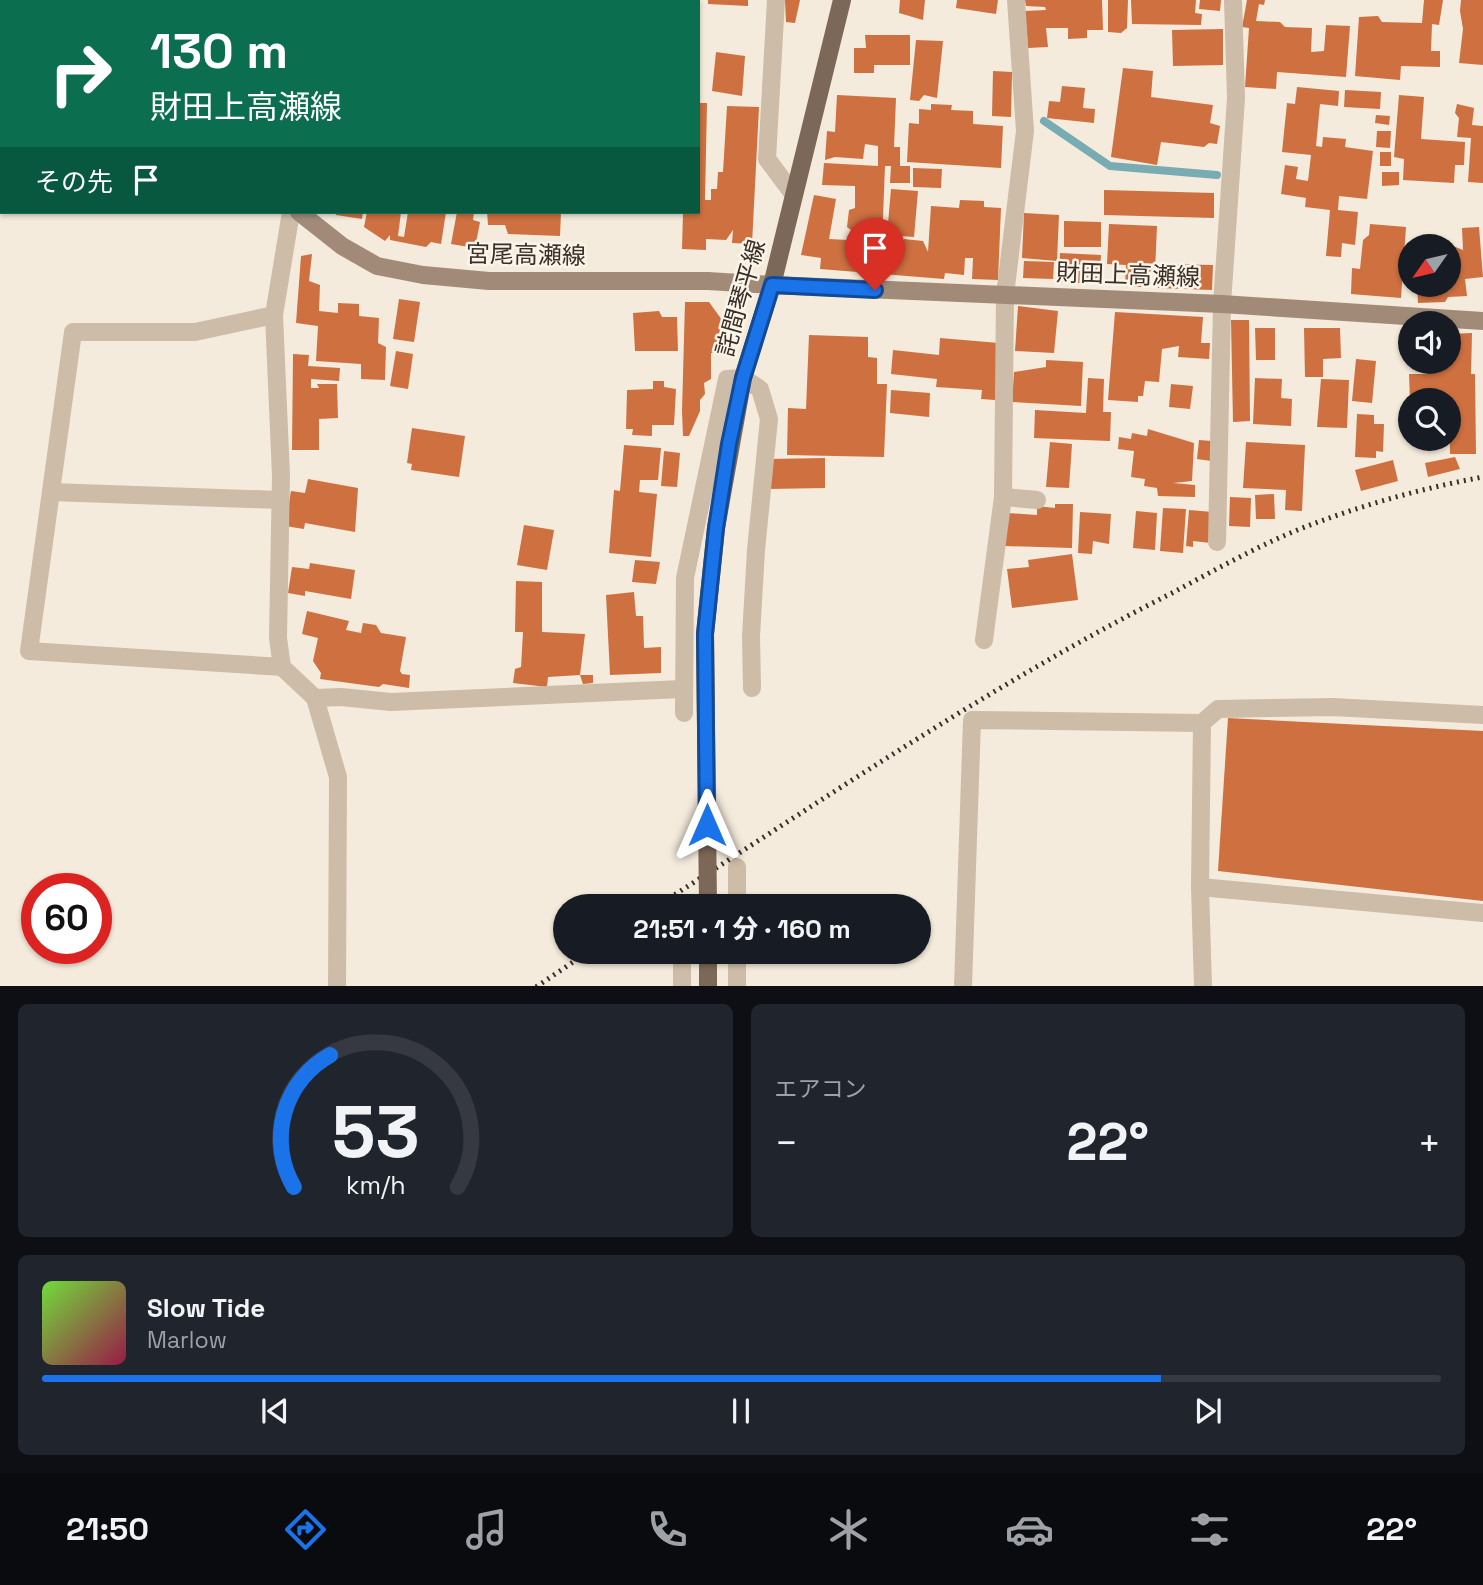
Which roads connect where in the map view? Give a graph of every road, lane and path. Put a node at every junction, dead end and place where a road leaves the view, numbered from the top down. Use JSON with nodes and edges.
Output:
{"nodes":[{"id":1,"x":776,"y":0,"type":"edge"},
{"id":2,"x":842,"y":0,"type":"edge"},
{"id":3,"x":1016,"y":0,"type":"edge"},
{"id":4,"x":1233,"y":0,"type":"edge"},
{"id":5,"x":794,"y":195,"type":"junction"},
{"id":6,"x":298,"y":214,"type":"edge"},
{"id":7,"x":299,"y":214,"type":"edge"},
{"id":8,"x":772,"y":285,"type":"junction"},
{"id":9,"x":1005,"y":295,"type":"junction"},
{"id":10,"x":1222,"y":304,"type":"junction"},
{"id":11,"x":274,"y":315,"type":"junction"},
{"id":12,"x":1483,"y":321,"type":"edge"},
{"id":13,"x":743,"y":378,"type":"junction"},
{"id":14,"x":51,"y":492,"type":"junction"},
{"id":15,"x":1003,"y":497,"type":"junction"},
{"id":16,"x":280,"y":500,"type":"junction"},
{"id":17,"x":1037,"y":500,"type":"dead end"},
{"id":18,"x":1217,"y":542,"type":"dead end"},
{"id":19,"x":984,"y":640,"type":"dead end"},
{"id":20,"x":282,"y":667,"type":"junction"},
{"id":21,"x":752,"y":688,"type":"dead end"},
{"id":22,"x":682,"y":689,"type":"junction"},
{"id":23,"x":315,"y":698,"type":"junction"},
{"id":24,"x":684,"y":713,"type":"dead end"},
{"id":25,"x":1483,"y":715,"type":"edge"},
{"id":26,"x":1202,"y":723,"type":"junction"},
{"id":27,"x":737,"y":867,"type":"dead end"},
{"id":28,"x":1200,"y":887,"type":"junction"},
{"id":29,"x":708,"y":894,"type":"edge"},
{"id":30,"x":737,"y":894,"type":"edge"},
{"id":31,"x":1483,"y":913,"type":"edge"},
{"id":32,"x":682,"y":964,"type":"edge"},
{"id":33,"x":708,"y":964,"type":"edge"},
{"id":34,"x":737,"y":964,"type":"edge"},
{"id":35,"x":337,"y":986,"type":"edge"},
{"id":36,"x":682,"y":986,"type":"edge"},
{"id":37,"x":708,"y":986,"type":"edge"},
{"id":38,"x":737,"y":986,"type":"edge"},
{"id":39,"x":963,"y":986,"type":"edge"},
{"id":40,"x":1203,"y":986,"type":"edge"}],
"edges":[{"from":1,"to":5,"type":"street"},
{"from":2,"to":5,"type":"main road","name":"詫間琴平線"},
{"from":3,"to":9,"type":"street"},
{"from":4,"to":10,"type":"street"},
{"from":5,"to":8,"type":"main road","name":"詫間琴平線"},
{"from":6,"to":11,"type":"street"},
{"from":7,"to":8,"type":"main road","name":"宮尾高瀬線"},
{"from":8,"to":9,"type":"main road","name":"財田上高瀬線"},
{"from":8,"to":13,"type":"main road","name":"詫間琴平線"},
{"from":9,"to":10,"type":"main road","name":"財田上高瀬線"},
{"from":9,"to":15,"type":"street"},
{"from":10,"to":12,"type":"main road","name":"財田上高瀬線"},
{"from":10,"to":18,"type":"street"},
{"from":11,"to":14,"type":"street"},
{"from":11,"to":16,"type":"street"},
{"from":13,"to":21,"type":"street"},
{"from":13,"to":22,"type":"street"},
{"from":13,"to":29,"type":"main road","name":"詫間琴平線","bridge":true},
{"from":14,"to":16,"type":"street"},
{"from":14,"to":20,"type":"street"},
{"from":15,"to":17,"type":"street"},
{"from":15,"to":19,"type":"street"},
{"from":16,"to":20,"type":"street"},
{"from":20,"to":23,"type":"street"},
{"from":22,"to":23,"type":"street"},
{"from":22,"to":24,"type":"street"},
{"from":23,"to":35,"type":"street"},
{"from":25,"to":26,"type":"street"},
{"from":26,"to":28,"type":"street"},
{"from":26,"to":39,"type":"street"},
{"from":27,"to":30,"type":"street"},
{"from":28,"to":31,"type":"street"},
{"from":28,"to":40,"type":"street"},
{"from":32,"to":36,"type":"street"},
{"from":33,"to":37,"type":"main road"},
{"from":34,"to":38,"type":"street"}]}
